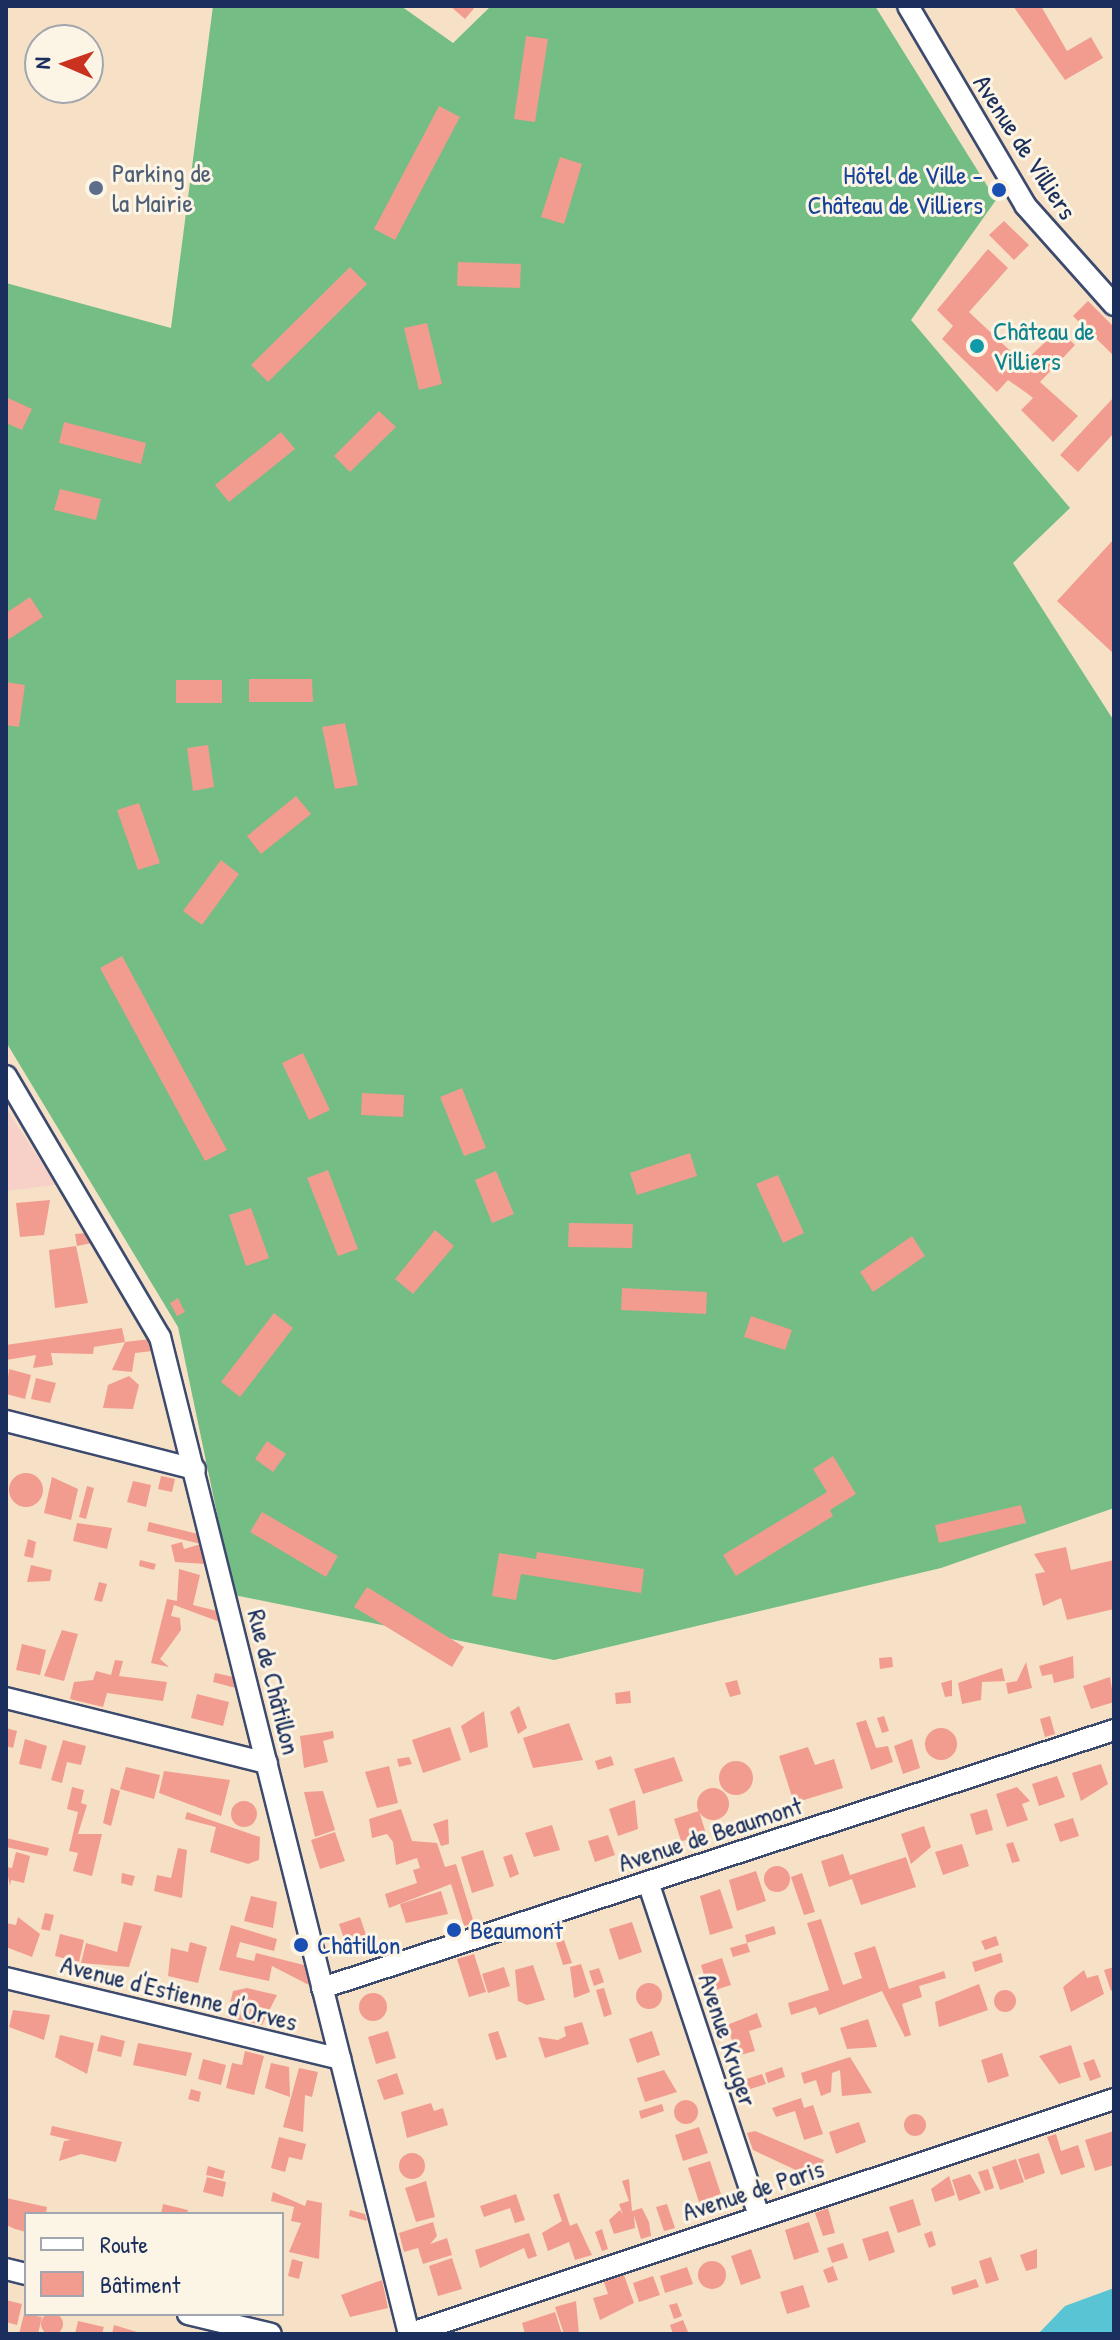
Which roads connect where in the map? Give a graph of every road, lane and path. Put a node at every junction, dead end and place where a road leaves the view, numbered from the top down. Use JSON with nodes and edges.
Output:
{"nodes":[{"id":1,"x":908,"y":6,"type":"edge"},
{"id":2,"x":1114,"y":305,"type":"edge"},
{"id":3,"x":6,"y":1076,"type":"edge"},
{"id":4,"x":6,"y":1421,"type":"edge"},
{"id":5,"x":195,"y":1469,"type":"junction"},
{"id":6,"x":6,"y":1698,"type":"edge"},
{"id":7,"x":1114,"y":1730,"type":"edge"},
{"id":8,"x":267,"y":1763,"type":"junction"},
{"id":9,"x":648,"y":1882,"type":"junction"},
{"id":10,"x":6,"y":1978,"type":"edge"},
{"id":11,"x":322,"y":1988,"type":"junction"},
{"id":12,"x":340,"y":2059,"type":"junction"},
{"id":13,"x":1114,"y":2099,"type":"edge"},
{"id":14,"x":759,"y":2215,"type":"junction"},
{"id":15,"x":192,"y":2316,"type":"edge"},
{"id":16,"x":211,"y":2327,"type":"edge"},
{"id":17,"x":271,"y":2334,"type":"edge"},
{"id":18,"x":409,"y":2334,"type":"edge"}],
"edges":[{"from":1,"to":2,"type":"street","name":"Avenue de Villiers"},
{"from":3,"to":5,"type":"street","name":"Rue de Châtillon"},
{"from":4,"to":5,"type":"street"},
{"from":5,"to":8,"type":"street","name":"Rue de Châtillon"},
{"from":6,"to":8,"type":"street"},
{"from":7,"to":9,"type":"street","name":"Avenue de Beaumont"},
{"from":8,"to":11,"type":"street","name":"Rue de Châtillon"},
{"from":9,"to":11,"type":"street","name":"Avenue de Beaumont"},
{"from":9,"to":14,"type":"street","name":"Avenue Kruger"},
{"from":10,"to":12,"type":"street","name":"Avenue d'Estienne d'Orves"},
{"from":11,"to":12,"type":"street","name":"Rue de Châtillon"},
{"from":12,"to":18,"type":"street","name":"Rue de Châtillon"},
{"from":13,"to":14,"type":"street","name":"Avenue de Paris"},
{"from":14,"to":18,"type":"street","name":"Avenue de Paris"},
{"from":15,"to":16,"type":"street"},
{"from":16,"to":17,"type":"street"}]}
